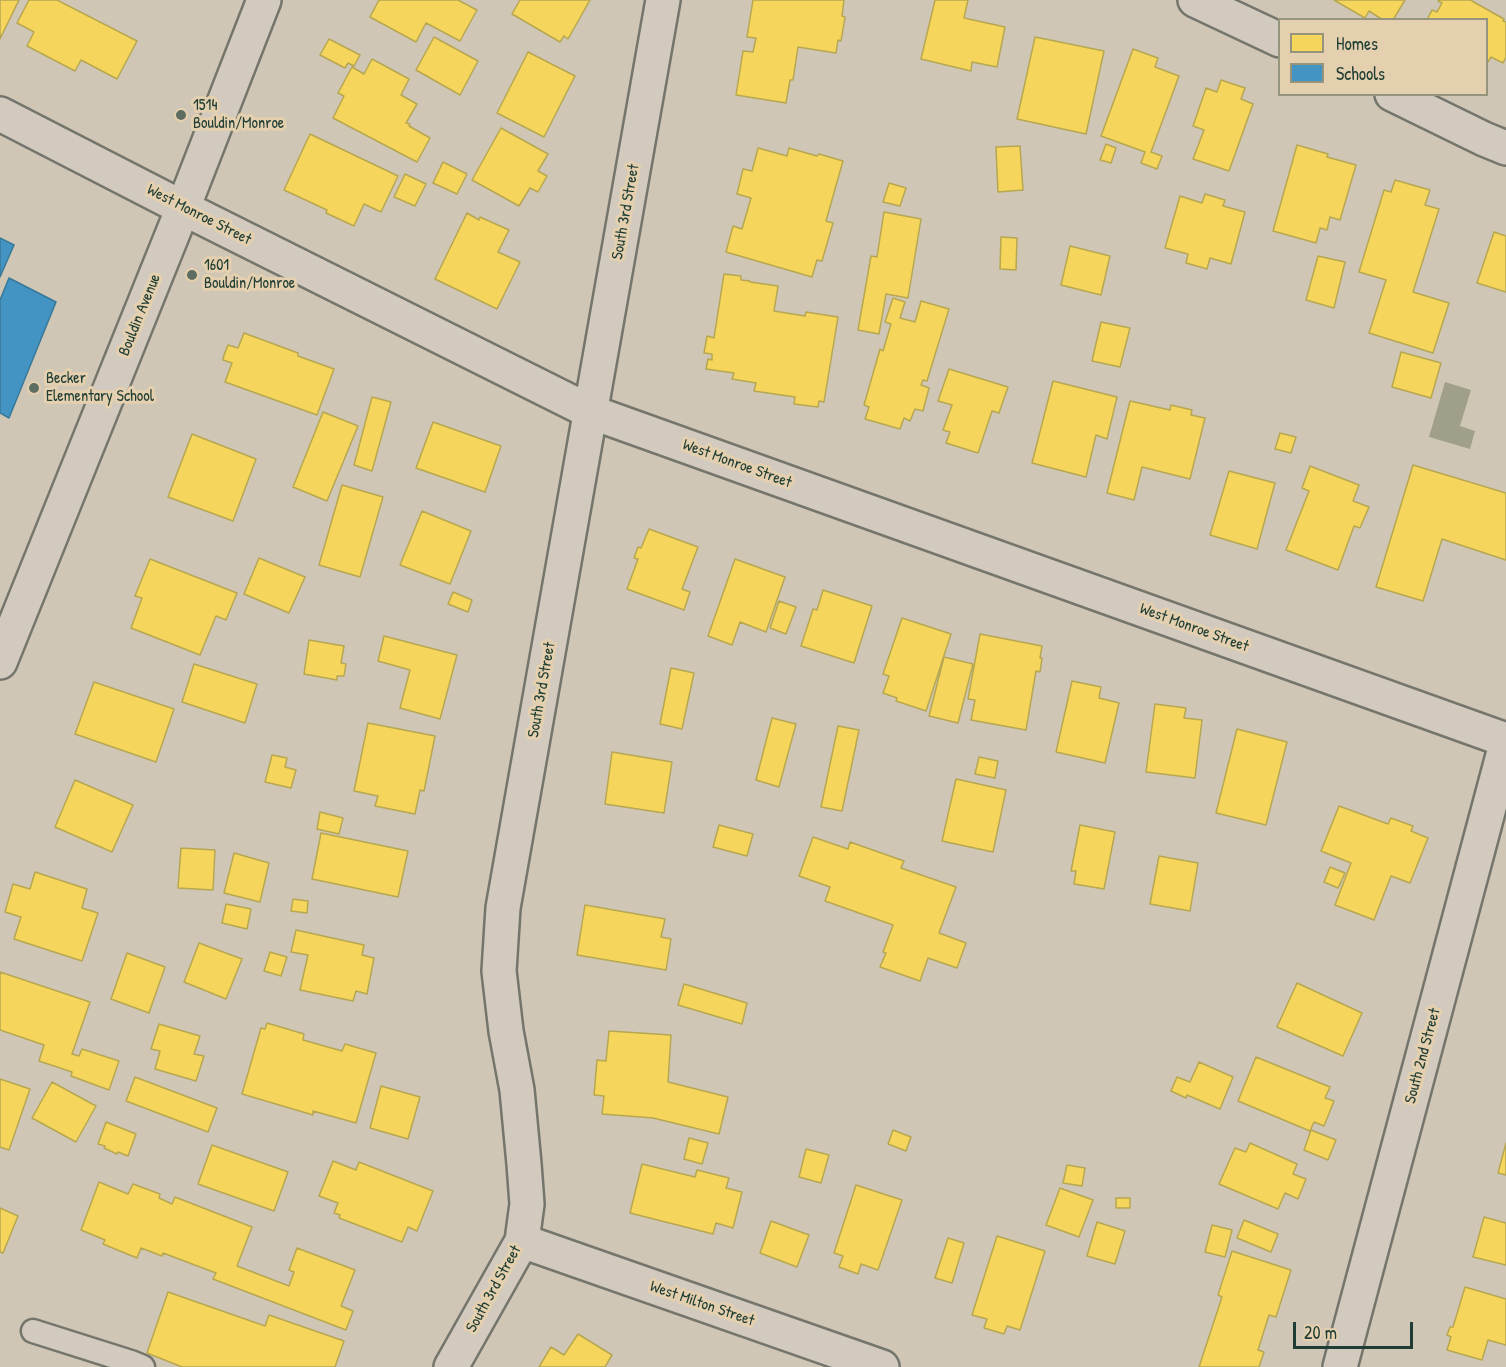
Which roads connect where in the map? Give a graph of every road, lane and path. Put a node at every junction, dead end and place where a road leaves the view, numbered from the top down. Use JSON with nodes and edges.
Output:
{"nodes":[{"id":1,"x":264,"y":0,"type":"edge"},
{"id":2,"x":663,"y":0,"type":"edge"},
{"id":3,"x":1206,"y":2,"type":"edge"},
{"id":4,"x":1278,"y":39,"type":"edge"},
{"id":5,"x":1396,"y":96,"type":"edge"},
{"id":6,"x":0,"y":114,"type":"edge"},
{"id":7,"x":1506,"y":148,"type":"edge"},
{"id":8,"x":183,"y":208,"type":"junction"},
{"id":9,"x":591,"y":412,"type":"junction"},
{"id":10,"x":0,"y":662,"type":"edge"},
{"id":11,"x":1506,"y":742,"type":"edge"},
{"id":12,"x":522,"y":1241,"type":"junction"},
{"id":13,"x":33,"y":1331,"type":"dead end"},
{"id":14,"x":143,"y":1367,"type":"edge"},
{"id":15,"x":451,"y":1367,"type":"edge"},
{"id":16,"x":882,"y":1367,"type":"edge"},
{"id":17,"x":1340,"y":1367,"type":"edge"}],
"edges":[{"from":1,"to":8,"type":"street","name":"Bouldin Avenue"},
{"from":2,"to":9,"type":"street","name":"South 3rd Street"},
{"from":3,"to":4,"type":"street"},
{"from":5,"to":7,"type":"street"},
{"from":6,"to":8,"type":"street","name":"West Monroe Street"},
{"from":8,"to":9,"type":"street","name":"West Monroe Street"},
{"from":8,"to":10,"type":"street","name":"Bouldin Avenue"},
{"from":9,"to":11,"type":"street","name":"West Monroe Street"},
{"from":9,"to":12,"type":"street","name":"South 3rd Street"},
{"from":11,"to":17,"type":"street","name":"South 2nd Street"},
{"from":12,"to":15,"type":"street","name":"South 3rd Street"},
{"from":12,"to":16,"type":"street","name":"West Milton Street"},
{"from":13,"to":14,"type":"lane"}]}
